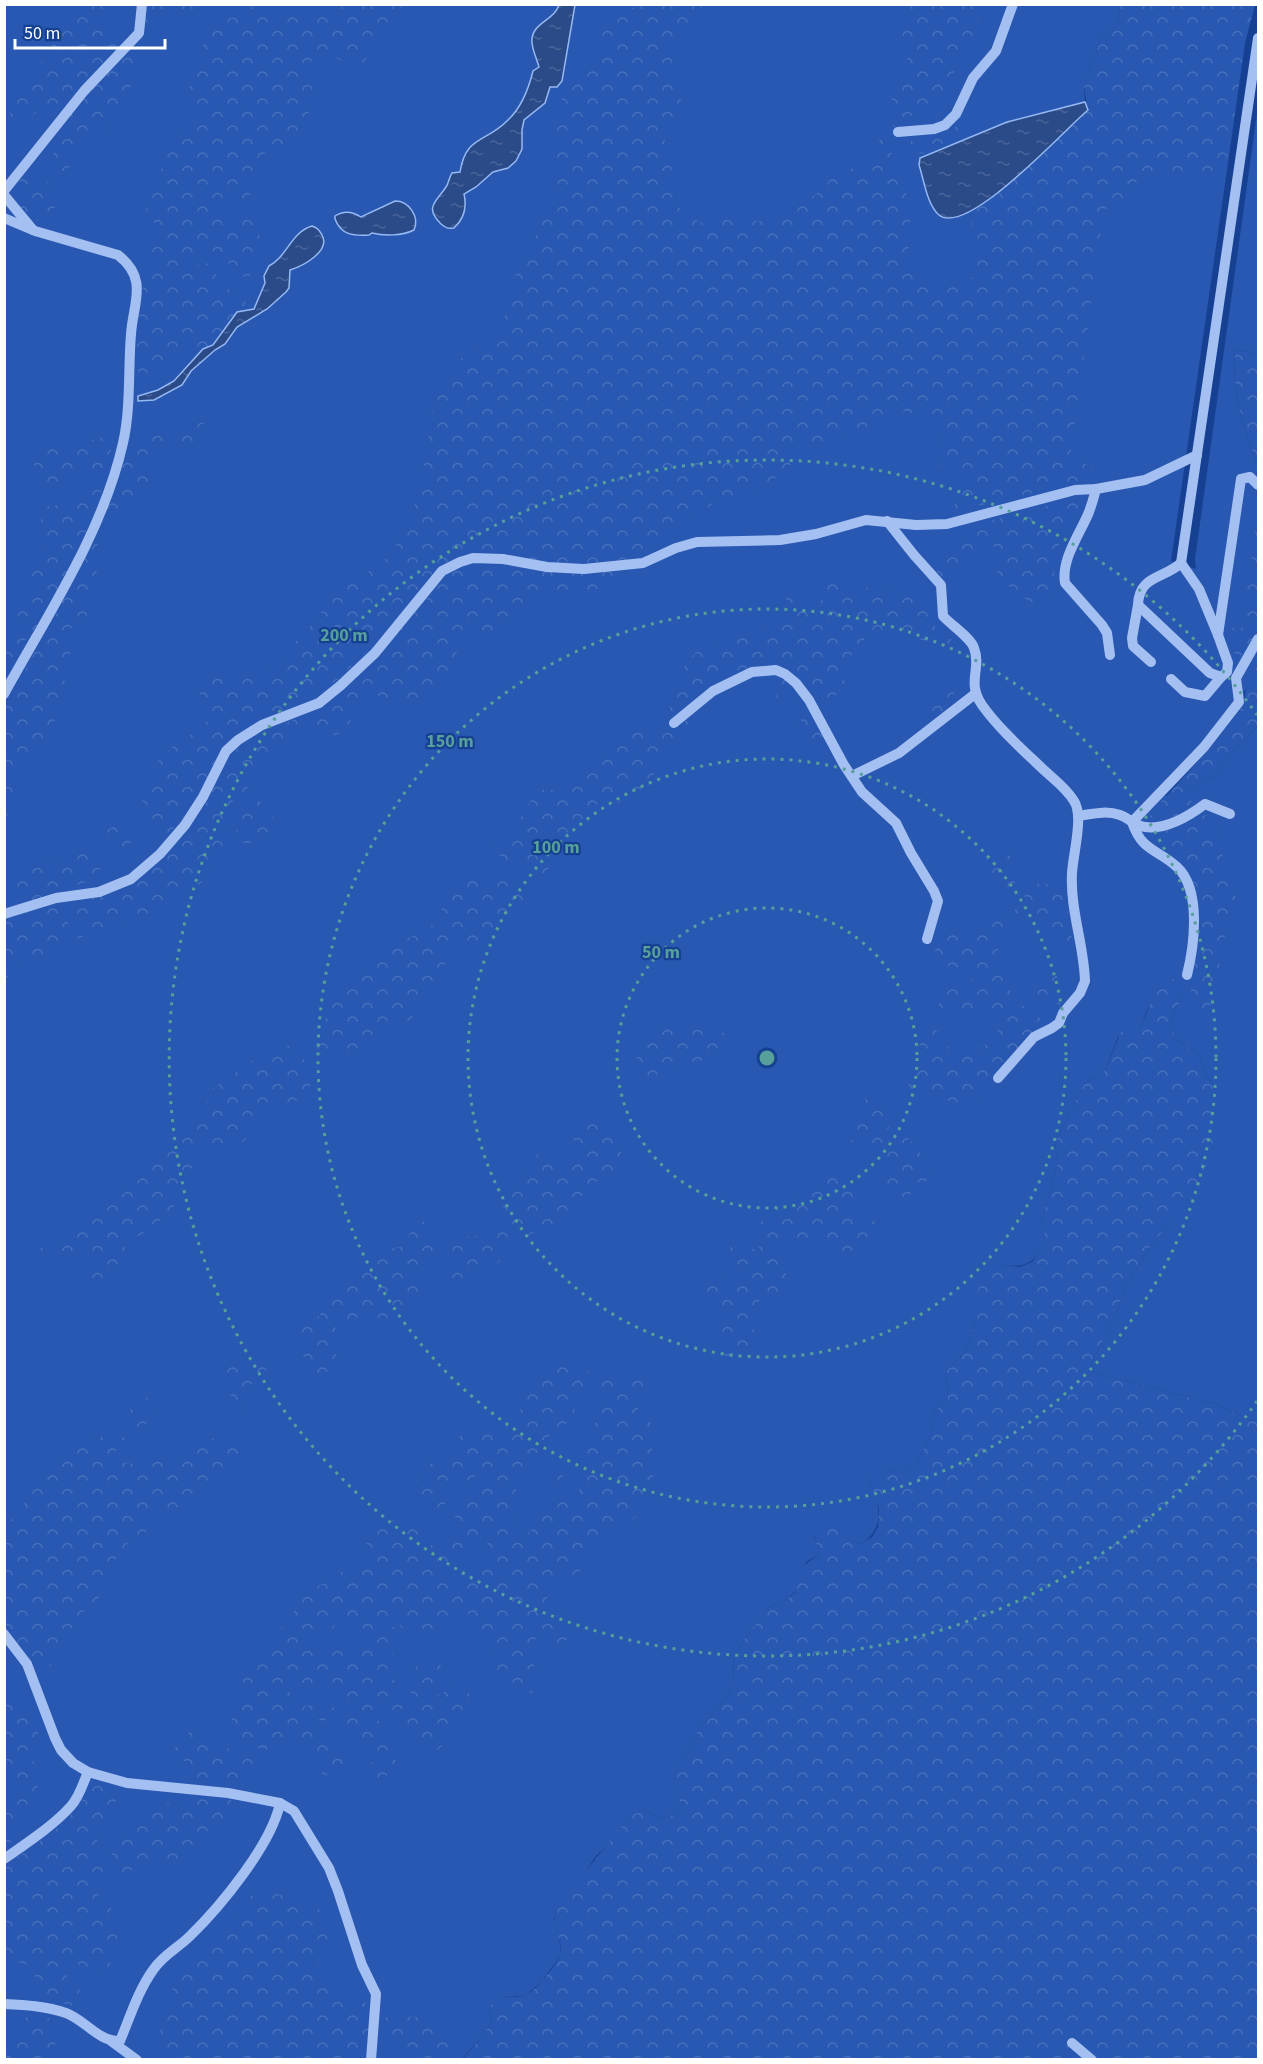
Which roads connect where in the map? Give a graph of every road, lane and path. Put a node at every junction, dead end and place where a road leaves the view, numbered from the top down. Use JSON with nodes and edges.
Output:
{"nodes":[{"id":1,"x":142,"y":4,"type":"edge"},
{"id":2,"x":1013,"y":4,"type":"edge"},
{"id":3,"x":1258,"y":38,"type":"edge"},
{"id":4,"x":898,"y":132,"type":"dead end"},
{"id":5,"x":4,"y":191,"type":"edge"},
{"id":6,"x":4,"y":195,"type":"edge"},
{"id":7,"x":4,"y":218,"type":"edge"},
{"id":8,"x":35,"y":231,"type":"junction"},
{"id":9,"x":1197,"y":455,"type":"junction"},
{"id":10,"x":1258,"y":485,"type":"edge"},
{"id":11,"x":1096,"y":489,"type":"junction"},
{"id":12,"x":887,"y":521,"type":"junction"},
{"id":13,"x":1181,"y":563,"type":"junction"},
{"id":14,"x":1138,"y":605,"type":"junction"},
{"id":15,"x":1218,"y":635,"type":"junction"},
{"id":16,"x":1258,"y":639,"type":"edge"},
{"id":17,"x":1110,"y":655,"type":"dead end"},
{"id":18,"x":1151,"y":662,"type":"dead end"},
{"id":19,"x":1228,"y":676,"type":"junction"},
{"id":20,"x":1171,"y":679,"type":"dead end"},
{"id":21,"x":4,"y":693,"type":"edge"},
{"id":22,"x":975,"y":694,"type":"junction"},
{"id":23,"x":674,"y":723,"type":"dead end"},
{"id":24,"x":852,"y":776,"type":"junction"},
{"id":25,"x":1230,"y":814,"type":"dead end"},
{"id":26,"x":1078,"y":816,"type":"junction"},
{"id":27,"x":1132,"y":822,"type":"junction"},
{"id":28,"x":4,"y":914,"type":"edge"},
{"id":29,"x":927,"y":939,"type":"dead end"},
{"id":30,"x":1187,"y":975,"type":"dead end"},
{"id":31,"x":998,"y":1078,"type":"dead end"},
{"id":32,"x":4,"y":1634,"type":"edge"},
{"id":33,"x":88,"y":1772,"type":"junction"},
{"id":34,"x":280,"y":1803,"type":"junction"},
{"id":35,"x":4,"y":1859,"type":"edge"},
{"id":36,"x":4,"y":2004,"type":"edge"},
{"id":37,"x":111,"y":2041,"type":"junction"},
{"id":38,"x":1072,"y":2043,"type":"dead end"},
{"id":39,"x":137,"y":2060,"type":"edge"},
{"id":40,"x":371,"y":2060,"type":"edge"},
{"id":41,"x":1092,"y":2060,"type":"edge"}],
"edges":[{"from":1,"to":5,"type":"street"},
{"from":2,"to":4,"type":"street"},
{"from":3,"to":9,"type":"street"},
{"from":6,"to":8,"type":"street"},
{"from":7,"to":8,"type":"street"},
{"from":8,"to":21,"type":"street"},
{"from":9,"to":11,"type":"street"},
{"from":9,"to":13,"type":"street"},
{"from":10,"to":15,"type":"street"},
{"from":11,"to":12,"type":"street"},
{"from":11,"to":17,"type":"street"},
{"from":12,"to":22,"type":"street"},
{"from":12,"to":28,"type":"street"},
{"from":13,"to":14,"type":"street"},
{"from":13,"to":15,"type":"street"},
{"from":14,"to":18,"type":"street"},
{"from":14,"to":19,"type":"street"},
{"from":15,"to":19,"type":"street"},
{"from":16,"to":19,"type":"street"},
{"from":19,"to":20,"type":"street"},
{"from":19,"to":27,"type":"street"},
{"from":22,"to":24,"type":"street"},
{"from":22,"to":26,"type":"street"},
{"from":23,"to":24,"type":"street"},
{"from":24,"to":29,"type":"street"},
{"from":25,"to":27,"type":"street"},
{"from":26,"to":27,"type":"street"},
{"from":26,"to":31,"type":"street"},
{"from":27,"to":30,"type":"street"},
{"from":32,"to":33,"type":"street"},
{"from":33,"to":34,"type":"street"},
{"from":33,"to":35,"type":"street"},
{"from":34,"to":37,"type":"street"},
{"from":34,"to":40,"type":"street"},
{"from":36,"to":37,"type":"street"},
{"from":37,"to":39,"type":"street"},
{"from":38,"to":41,"type":"street"}]}
